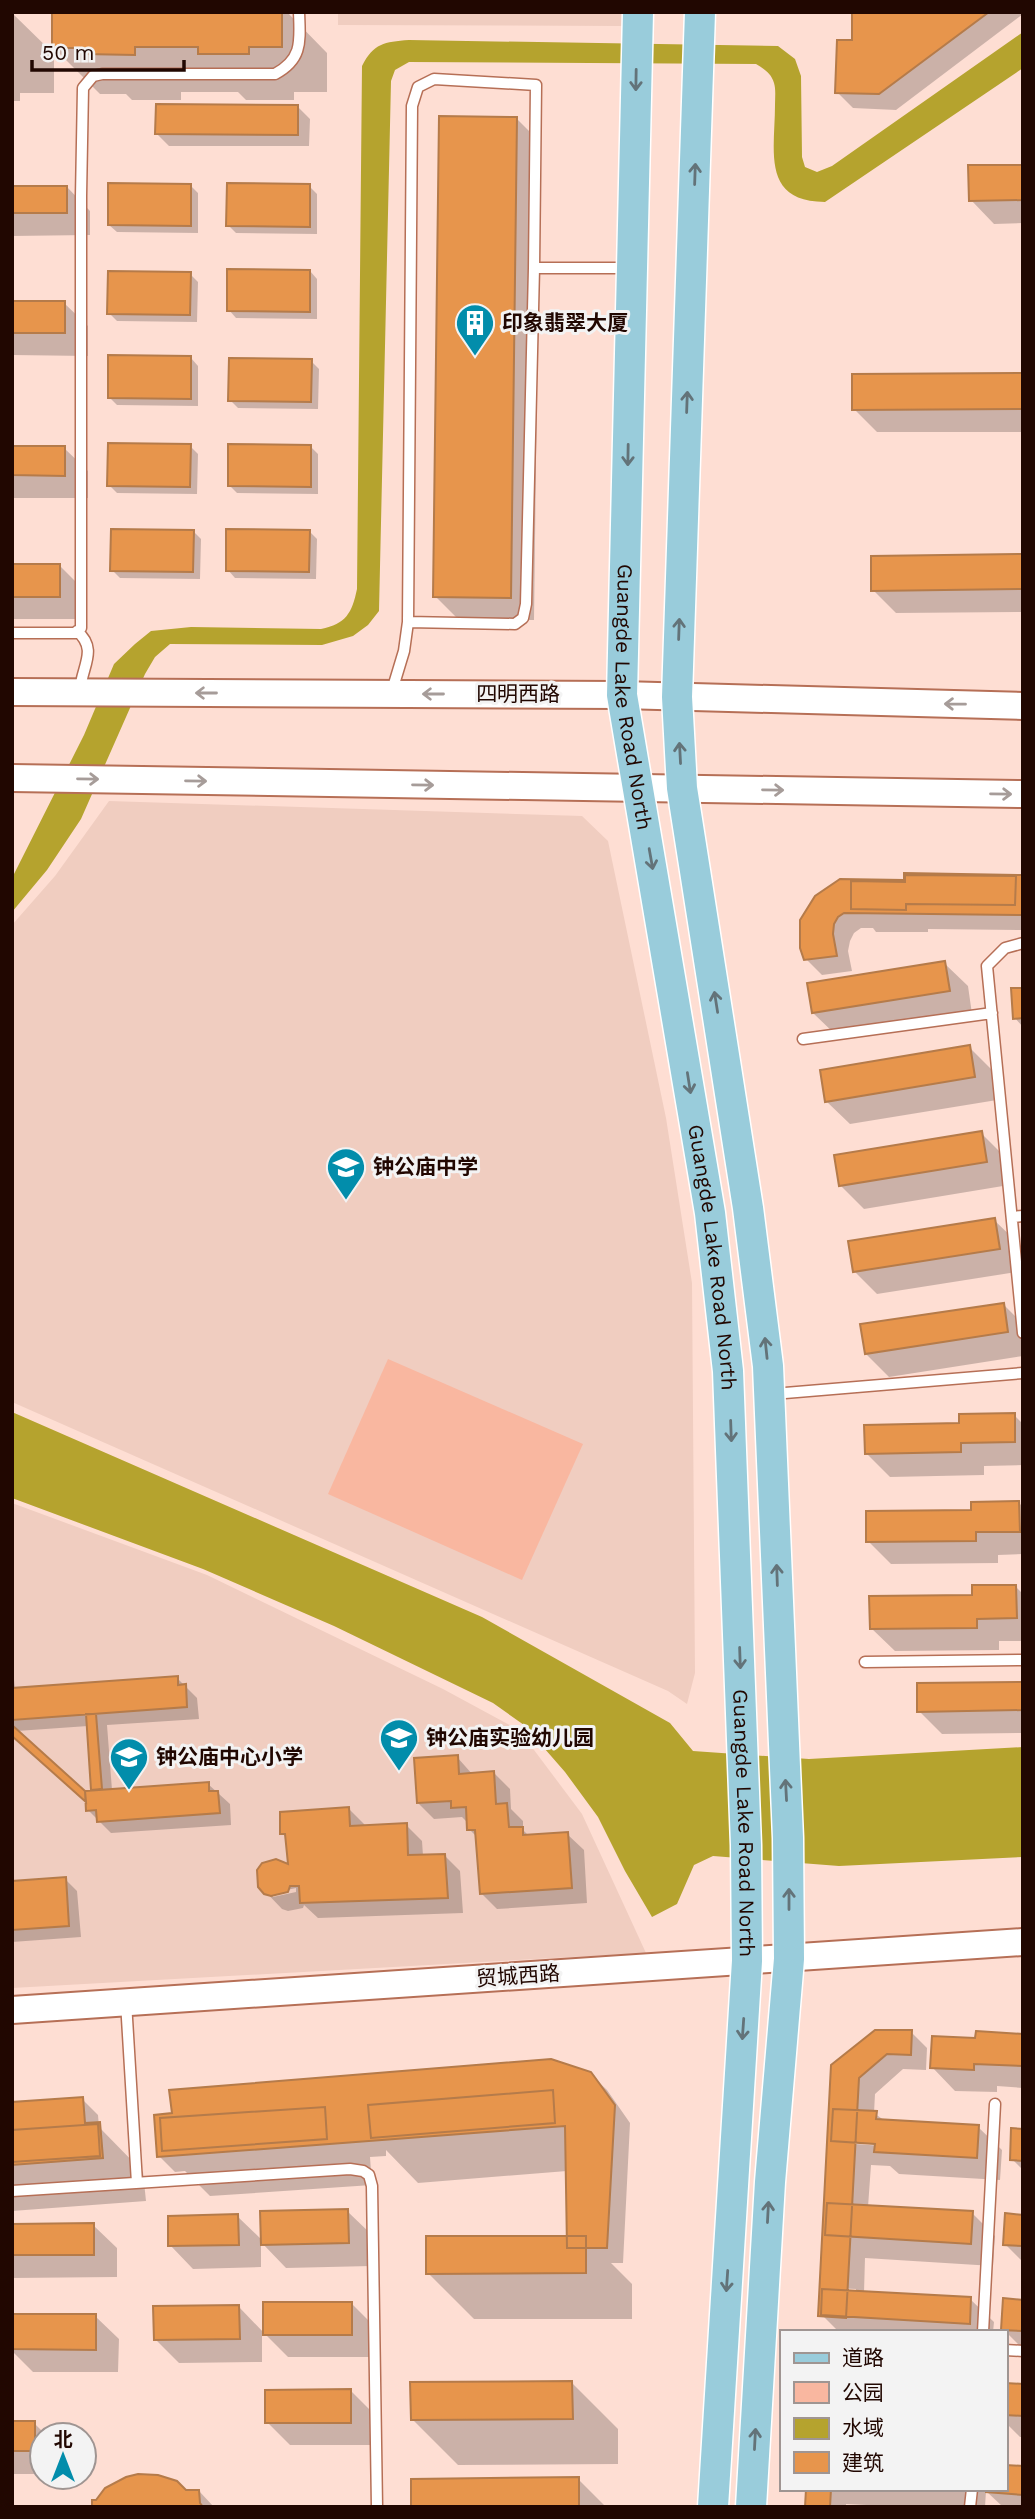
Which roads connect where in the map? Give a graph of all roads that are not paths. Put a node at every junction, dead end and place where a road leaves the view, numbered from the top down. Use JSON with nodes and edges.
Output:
{"nodes":[{"id":1,"x":299,"y":12,"type":"edge"},
{"id":2,"x":638,"y":12,"type":"edge"},
{"id":3,"x":700,"y":12,"type":"edge"},
{"id":4,"x":534,"y":268,"type":"junction"},
{"id":5,"x":632,"y":268,"type":"junction"},
{"id":6,"x":408,"y":622,"type":"junction"},
{"id":7,"x":77,"y":631,"type":"junction"},
{"id":8,"x":12,"y":633,"type":"edge"},
{"id":9,"x":12,"y":692,"type":"edge"},
{"id":10,"x":87,"y":693,"type":"junction"},
{"id":11,"x":391,"y":694,"type":"junction"},
{"id":12,"x":622,"y":695,"type":"junction"},
{"id":13,"x":677,"y":697,"type":"junction"},
{"id":14,"x":1023,"y":706,"type":"edge"},
{"id":15,"x":12,"y":778,"type":"edge"},
{"id":16,"x":639,"y":788,"type":"junction"},
{"id":17,"x":682,"y":788,"type":"junction"},
{"id":18,"x":1023,"y":794,"type":"edge"},
{"id":19,"x":1023,"y":943,"type":"edge"},
{"id":20,"x":992,"y":1013,"type":"junction"},
{"id":21,"x":803,"y":1039,"type":"dead end"},
{"id":22,"x":1017,"y":1217,"type":"edge"},
{"id":23,"x":1023,"y":1333,"type":"edge"},
{"id":24,"x":1023,"y":1373,"type":"edge"},
{"id":25,"x":769,"y":1394,"type":"junction"},
{"id":26,"x":1023,"y":1660,"type":"edge"},
{"id":27,"x":865,"y":1662,"type":"dead end"},
{"id":28,"x":1023,"y":1942,"type":"edge"},
{"id":29,"x":789,"y":1959,"type":"junction"},
{"id":30,"x":747,"y":1961,"type":"junction"},
{"id":31,"x":126,"y":2002,"type":"junction"},
{"id":32,"x":12,"y":2010,"type":"edge"},
{"id":33,"x":995,"y":2104,"type":"dead end"},
{"id":34,"x":137,"y":2183,"type":"junction"},
{"id":35,"x":12,"y":2191,"type":"edge"},
{"id":36,"x":983,"y":2330,"type":"edge"},
{"id":37,"x":377,"y":2507,"type":"edge"},
{"id":38,"x":713,"y":2507,"type":"edge"},
{"id":39,"x":751,"y":2507,"type":"edge"}],
"edges":[{"from":1,"to":7,"type":"lane"},
{"from":2,"to":5,"type":"main road","name":"Guangde Lake Road North","one_way":true},
{"from":13,"to":3,"type":"main road","name":"Guangde Lake Road North","one_way":true},
{"from":4,"to":5,"type":"lane"},
{"from":4,"to":6,"type":"lane"},
{"from":4,"to":6,"type":"lane"},
{"from":5,"to":12,"type":"main road","name":"Guangde Lake Road North","one_way":true},
{"from":6,"to":11,"type":"lane"},
{"from":7,"to":8,"type":"lane"},
{"from":7,"to":10,"type":"lane"},
{"from":9,"to":10,"type":"main road","name":"四明西路"},
{"from":11,"to":10,"type":"main road","name":"四明西路","one_way":true},
{"from":12,"to":11,"type":"main road","name":"四明西路","one_way":true},
{"from":12,"to":13,"type":"main road","name":"四明西路"},
{"from":12,"to":16,"type":"main road","name":"Guangde Lake Road North"},
{"from":14,"to":13,"type":"main road","name":"四明西路","one_way":true},
{"from":17,"to":13,"type":"main road","name":"Guangde Lake Road North","one_way":true},
{"from":15,"to":16,"type":"main road","one_way":true},
{"from":16,"to":17,"type":"main road"},
{"from":16,"to":30,"type":"main road","name":"Guangde Lake Road North","one_way":true},
{"from":17,"to":18,"type":"main road","one_way":true},
{"from":25,"to":17,"type":"main road","name":"Guangde Lake Road North","one_way":true},
{"from":19,"to":20,"type":"lane"},
{"from":20,"to":21,"type":"lane"},
{"from":20,"to":22,"type":"lane"},
{"from":22,"to":23,"type":"lane"},
{"from":24,"to":25,"type":"lane"},
{"from":29,"to":25,"type":"main road","name":"Guangde Lake Road North","one_way":true},
{"from":26,"to":27,"type":"lane"},
{"from":28,"to":29,"type":"main road","name":"贸城西路"},
{"from":29,"to":30,"type":"main road","name":"贸城西路"},
{"from":39,"to":29,"type":"main road","name":"Guangde Lake Road North","one_way":true},
{"from":30,"to":31,"type":"main road","name":"贸城西路"},
{"from":30,"to":38,"type":"main road","name":"Guangde Lake Road North","one_way":true},
{"from":31,"to":32,"type":"main road","name":"贸城西路"},
{"from":31,"to":34,"type":"lane"},
{"from":33,"to":36,"type":"lane"},
{"from":34,"to":35,"type":"lane"},
{"from":34,"to":37,"type":"lane"}]}
